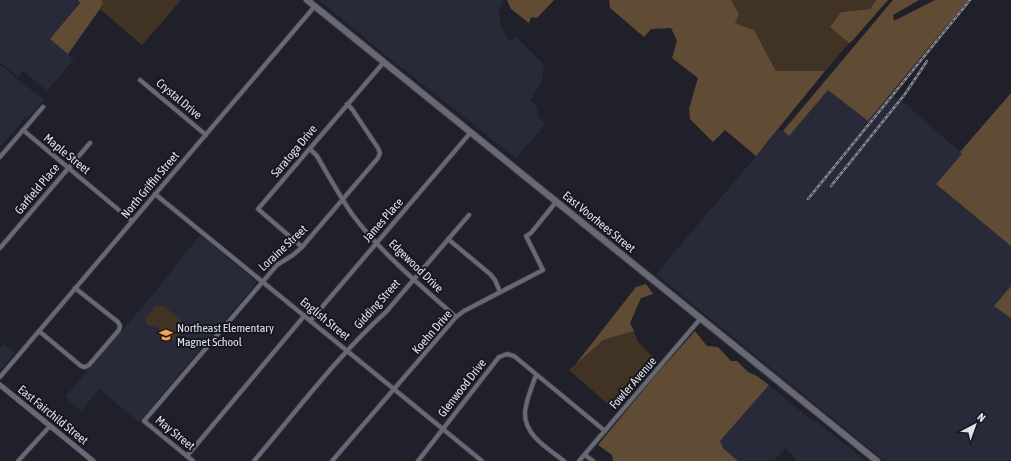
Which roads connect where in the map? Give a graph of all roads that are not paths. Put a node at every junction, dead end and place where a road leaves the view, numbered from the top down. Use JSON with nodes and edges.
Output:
{"nodes":[{"id":1,"x":307,"y":0,"type":"edge"},
{"id":2,"x":315,"y":6,"type":"junction"},
{"id":3,"x":384,"y":62,"type":"junction"},
{"id":4,"x":140,"y":80,"type":"dead end"},
{"id":5,"x":347,"y":104,"type":"junction"},
{"id":6,"x":43,"y":107,"type":"dead end"},
{"id":7,"x":23,"y":130,"type":"junction"},
{"id":8,"x":471,"y":132,"type":"junction"},
{"id":9,"x":206,"y":135,"type":"junction"},
{"id":10,"x":90,"y":143,"type":"dead end"},
{"id":11,"x":310,"y":149,"type":"junction"},
{"id":12,"x":0,"y":157,"type":"edge"},
{"id":13,"x":68,"y":168,"type":"junction"},
{"id":14,"x":155,"y":194,"type":"junction"},
{"id":15,"x":342,"y":200,"type":"junction"},
{"id":16,"x":556,"y":202,"type":"junction"},
{"id":17,"x":469,"y":215,"type":"dead end"},
{"id":18,"x":132,"y":221,"type":"junction"},
{"id":19,"x":448,"y":239,"type":"junction"},
{"id":20,"x":377,"y":242,"type":"junction"},
{"id":21,"x":302,"y":247,"type":"junction"},
{"id":22,"x":0,"y":248,"type":"edge"},
{"id":23,"x":413,"y":279,"type":"junction"},
{"id":24,"x":262,"y":281,"type":"junction"},
{"id":25,"x":76,"y":288,"type":"junction"},
{"id":26,"x":500,"y":292,"type":"junction"},
{"id":27,"x":305,"y":315,"type":"junction"},
{"id":28,"x":456,"y":317,"type":"junction"},
{"id":29,"x":701,"y":318,"type":"junction"},
{"id":30,"x":310,"y":320,"type":"junction"},
{"id":31,"x":39,"y":331,"type":"junction"},
{"id":32,"x":348,"y":351,"type":"junction"},
{"id":33,"x":536,"y":375,"type":"junction"},
{"id":34,"x":0,"y":377,"type":"edge"},
{"id":35,"x":0,"y":385,"type":"edge"},
{"id":36,"x":395,"y":389,"type":"junction"},
{"id":37,"x":144,"y":421,"type":"joint"},
{"id":38,"x":50,"y":426,"type":"junction"},
{"id":39,"x":443,"y":429,"type":"junction"},
{"id":40,"x":605,"y":431,"type":"junction"},
{"id":41,"x":585,"y":455,"type":"junction"},
{"id":42,"x":187,"y":456,"type":"junction"},
{"id":43,"x":18,"y":461,"type":"edge"},
{"id":44,"x":93,"y":461,"type":"edge"},
{"id":45,"x":193,"y":461,"type":"edge"},
{"id":46,"x":254,"y":461,"type":"edge"},
{"id":47,"x":332,"y":461,"type":"edge"},
{"id":48,"x":418,"y":461,"type":"edge"},
{"id":49,"x":482,"y":461,"type":"edge"},
{"id":50,"x":564,"y":461,"type":"edge"},
{"id":51,"x":580,"y":461,"type":"edge"},
{"id":52,"x":593,"y":461,"type":"edge"},
{"id":53,"x":877,"y":461,"type":"edge"}],
"edges":[{"from":1,"to":2,"type":"main road","name":"East Voorhees Street"},
{"from":2,"to":3,"type":"main road","name":"East Voorhees Street"},
{"from":2,"to":9,"type":"street","name":"North Griffin Street"},
{"from":3,"to":5,"type":"street","name":"Saratoga Drive"},
{"from":3,"to":8,"type":"main road","name":"East Voorhees Street"},
{"from":4,"to":9,"type":"street","name":"Crystal Drive"},
{"from":5,"to":11,"type":"street","name":"Saratoga Drive"},
{"from":5,"to":15,"type":"street","name":"Loraine Street"},
{"from":6,"to":7,"type":"street"},
{"from":7,"to":12,"type":"street"},
{"from":7,"to":13,"type":"street","name":"Maple Street"},
{"from":8,"to":16,"type":"main road","name":"East Voorhees Street"},
{"from":8,"to":20,"type":"street","name":"James Place"},
{"from":9,"to":14,"type":"street","name":"North Griffin Street"},
{"from":10,"to":13,"type":"street","name":"Garfield Place"},
{"from":11,"to":15,"type":"street","name":"Edgewood Drive"},
{"from":11,"to":21,"type":"street","name":"Saratoga Drive"},
{"from":13,"to":18,"type":"street","name":"Maple Street"},
{"from":13,"to":22,"type":"street","name":"Garfield Place"},
{"from":14,"to":18,"type":"street","name":"North Griffin Street"},
{"from":14,"to":24,"type":"street","name":"English Street"},
{"from":15,"to":20,"type":"street","name":"Edgewood Drive"},
{"from":15,"to":21,"type":"street","name":"Loraine Street"},
{"from":16,"to":26,"type":"street","name":"Koehn Drive"},
{"from":16,"to":29,"type":"main road","name":"East Voorhees Street"},
{"from":17,"to":19,"type":"street","name":"Gidding Street"},
{"from":18,"to":25,"type":"street","name":"North Griffin Street"},
{"from":19,"to":23,"type":"street","name":"Gidding Street"},
{"from":19,"to":26,"type":"street"},
{"from":20,"to":23,"type":"street","name":"Edgewood Drive"},
{"from":20,"to":30,"type":"street","name":"James Place"},
{"from":21,"to":24,"type":"street","name":"Loraine Street"},
{"from":23,"to":28,"type":"street","name":"Edgewood Drive"},
{"from":23,"to":32,"type":"street","name":"Gidding Street"},
{"from":24,"to":27,"type":"street","name":"English Street"},
{"from":24,"to":37,"type":"street","name":"Loraine Street"},
{"from":25,"to":31,"type":"street","name":"North Griffin Street"},
{"from":25,"to":31,"type":"street"},
{"from":26,"to":28,"type":"street","name":"Koehn Drive"},
{"from":27,"to":30,"type":"street","name":"English Street"},
{"from":27,"to":42,"type":"street"},
{"from":28,"to":36,"type":"street","name":"Koehn Drive"},
{"from":29,"to":40,"type":"street","name":"Fowler Avenue"},
{"from":29,"to":53,"type":"main road","name":"East Voorhees Street"},
{"from":30,"to":32,"type":"street","name":"English Street"},
{"from":31,"to":34,"type":"street","name":"North Griffin Street"},
{"from":32,"to":36,"type":"street","name":"English Street"},
{"from":32,"to":46,"type":"street","name":"Gidding Street"},
{"from":33,"to":39,"type":"street","name":"Glenwood Drive"},
{"from":33,"to":40,"type":"street","name":"Glenwood Drive"},
{"from":33,"to":50,"type":"street"},
{"from":35,"to":38,"type":"street","name":"East Fairchild Street"},
{"from":36,"to":39,"type":"street","name":"English Street"},
{"from":36,"to":47,"type":"street","name":"Koehn Drive"},
{"from":37,"to":42,"type":"street","name":"May Street"},
{"from":38,"to":43,"type":"street"},
{"from":38,"to":44,"type":"street","name":"East Fairchild Street"},
{"from":39,"to":48,"type":"street","name":"Glenwood Drive"},
{"from":39,"to":49,"type":"street","name":"English Street"},
{"from":40,"to":41,"type":"street","name":"Fowler Avenue"},
{"from":41,"to":51,"type":"street","name":"Fowler Avenue"},
{"from":41,"to":52,"type":"street"},
{"from":42,"to":45,"type":"street","name":"May Street"}]}
